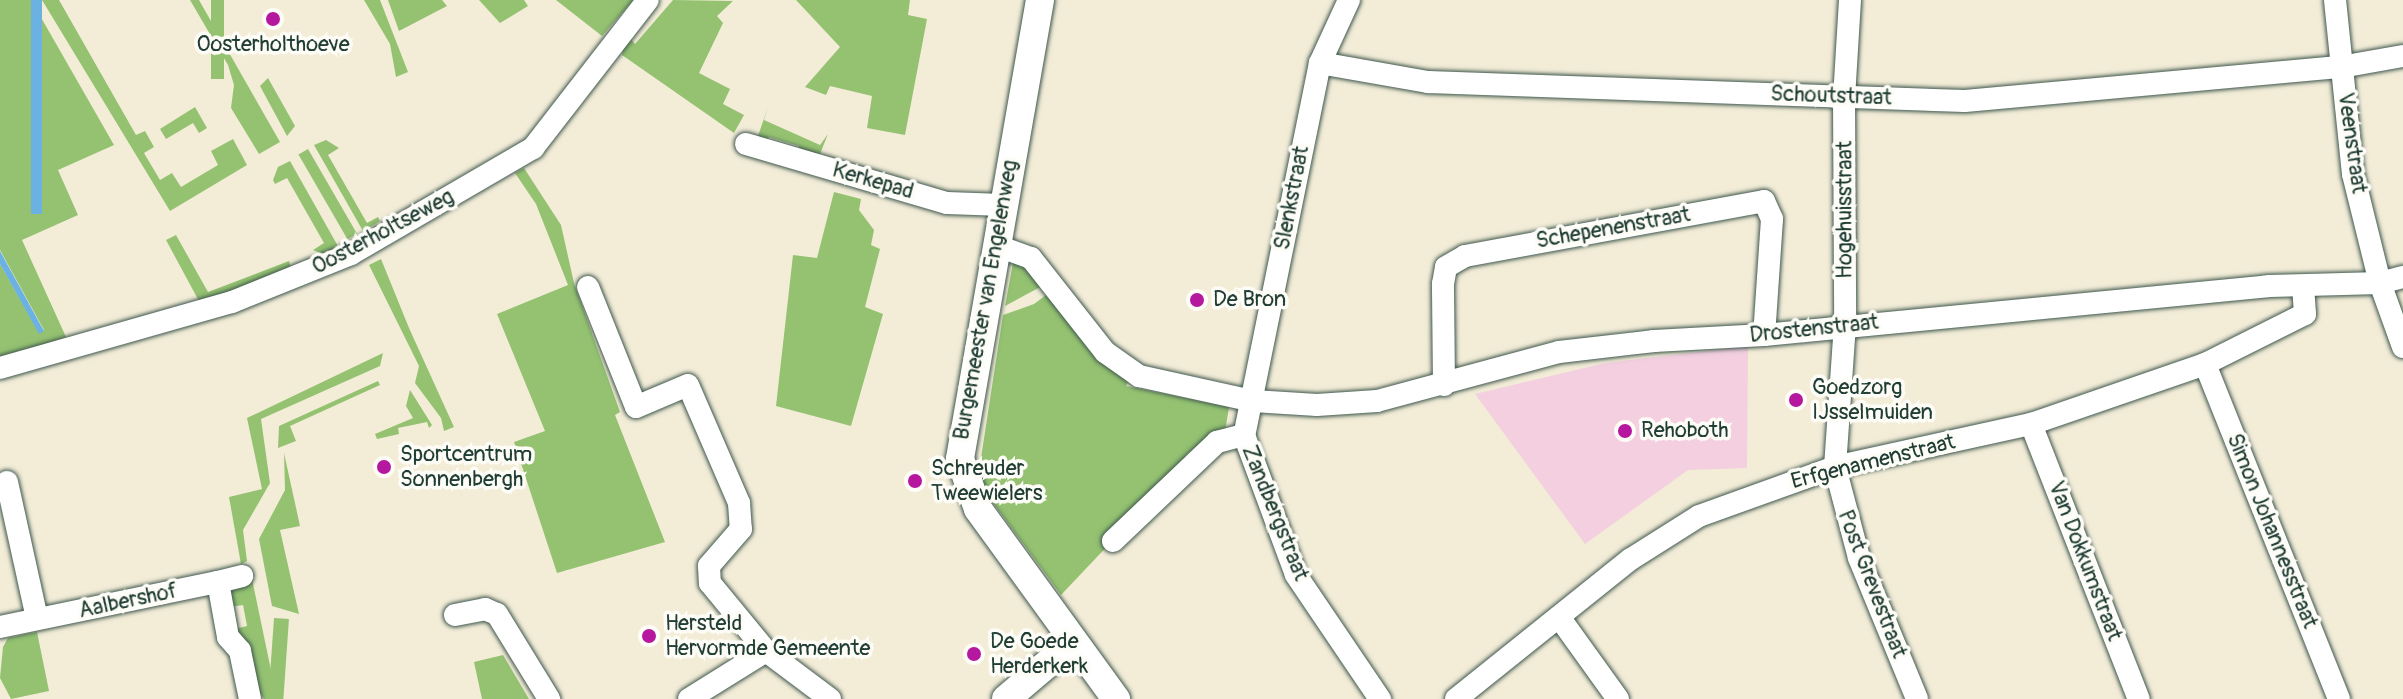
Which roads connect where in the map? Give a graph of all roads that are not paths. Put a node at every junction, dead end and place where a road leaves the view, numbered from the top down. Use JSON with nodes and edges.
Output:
{"nodes":[{"id":1,"x":648,"y":0,"type":"edge"},
{"id":2,"x":1040,"y":0,"type":"edge"},
{"id":3,"x":1349,"y":0,"type":"edge"},
{"id":4,"x":1850,"y":0,"type":"edge"},
{"id":5,"x":2335,"y":0,"type":"edge"},
{"id":6,"x":2403,"y":56,"type":"edge"},
{"id":7,"x":1320,"y":63,"type":"junction"},
{"id":8,"x":2341,"y":67,"type":"junction"},
{"id":9,"x":1844,"y":97,"type":"junction"},
{"id":10,"x":746,"y":144,"type":"dead end"},
{"id":11,"x":1003,"y":205,"type":"junction"},
{"id":12,"x":995,"y":245,"type":"junction"},
{"id":13,"x":2403,"y":277,"type":"edge"},
{"id":14,"x":2380,"y":283,"type":"junction"},
{"id":15,"x":2303,"y":286,"type":"junction"},
{"id":16,"x":588,"y":287,"type":"dead end"},
{"id":17,"x":1845,"y":324,"type":"junction"},
{"id":18,"x":1764,"y":335,"type":"junction"},
{"id":19,"x":2403,"y":347,"type":"edge"},
{"id":20,"x":2205,"y":364,"type":"junction"},
{"id":21,"x":0,"y":368,"type":"edge"},
{"id":22,"x":1444,"y":385,"type":"junction"},
{"id":23,"x":1253,"y":401,"type":"junction"},
{"id":24,"x":2031,"y":424,"type":"junction"},
{"id":25,"x":1244,"y":435,"type":"junction"},
{"id":26,"x":1835,"y":467,"type":"junction"},
{"id":27,"x":7,"y":482,"type":"dead end"},
{"id":28,"x":1113,"y":541,"type":"dead end"},
{"id":29,"x":242,"y":576,"type":"dead end"},
{"id":30,"x":218,"y":582,"type":"junction"},
{"id":31,"x":455,"y":615,"type":"dead end"},
{"id":32,"x":1559,"y":617,"type":"junction"},
{"id":33,"x":37,"y":619,"type":"junction"},
{"id":34,"x":0,"y":627,"type":"edge"},
{"id":35,"x":1079,"y":649,"type":"junction"},
{"id":36,"x":766,"y":651,"type":"junction"},
{"id":37,"x":250,"y":699,"type":"edge"},
{"id":38,"x":549,"y":699,"type":"edge"},
{"id":39,"x":689,"y":699,"type":"edge"},
{"id":40,"x":830,"y":699,"type":"edge"},
{"id":41,"x":1006,"y":699,"type":"edge"},
{"id":42,"x":1026,"y":699,"type":"edge"},
{"id":43,"x":1116,"y":699,"type":"edge"},
{"id":44,"x":1380,"y":699,"type":"edge"},
{"id":45,"x":1456,"y":699,"type":"edge"},
{"id":46,"x":1618,"y":699,"type":"edge"},
{"id":47,"x":1917,"y":699,"type":"edge"},
{"id":48,"x":2139,"y":699,"type":"edge"},
{"id":49,"x":2339,"y":699,"type":"edge"}],
"edges":[{"from":1,"to":21,"type":"street","name":"Oosterholtseweg"},
{"from":2,"to":11,"type":"street","name":"Burgemeester van Engelenweg"},
{"from":3,"to":7,"type":"street","name":"Slenkstraat"},
{"from":4,"to":9,"type":"street","name":"Hogehuisstraat"},
{"from":5,"to":8,"type":"street","name":"Veenstraat"},
{"from":6,"to":8,"type":"street","name":"Schoutstraat"},
{"from":7,"to":9,"type":"street","name":"Schoutstraat"},
{"from":7,"to":23,"type":"street","name":"Slenkstraat"},
{"from":8,"to":9,"type":"street","name":"Schoutstraat"},
{"from":8,"to":14,"type":"street","name":"Veenstraat"},
{"from":9,"to":17,"type":"street","name":"Hogehuisstraat"},
{"from":10,"to":11,"type":"street","name":"Kerkepad"},
{"from":11,"to":12,"type":"street","name":"Burgemeester van Engelenweg"},
{"from":12,"to":23,"type":"street","name":"Drostenstraat"},
{"from":12,"to":35,"type":"street","name":"Burgemeester van Engelenweg"},
{"from":13,"to":14,"type":"street","name":"Drostenstraat"},
{"from":14,"to":15,"type":"street","name":"Drostenstraat"},
{"from":14,"to":19,"type":"street","name":"Veenstraat"},
{"from":15,"to":17,"type":"street","name":"Drostenstraat"},
{"from":15,"to":20,"type":"street","name":"Erfgenamenstraat"},
{"from":16,"to":36,"type":"street"},
{"from":17,"to":18,"type":"street","name":"Drostenstraat"},
{"from":17,"to":26,"type":"street","name":"Hogehuisstraat"},
{"from":18,"to":22,"type":"street","name":"Drostenstraat"},
{"from":18,"to":22,"type":"street","name":"Schepenenstraat"},
{"from":20,"to":24,"type":"street","name":"Erfgenamenstraat"},
{"from":20,"to":49,"type":"street","name":"Simon Johannesstraat"},
{"from":22,"to":23,"type":"street","name":"Drostenstraat"},
{"from":23,"to":25,"type":"street","name":"Zandbergstraat"},
{"from":24,"to":26,"type":"street","name":"Erfgenamenstraat"},
{"from":24,"to":48,"type":"street","name":"Van Dokkumstraat"},
{"from":25,"to":28,"type":"street"},
{"from":25,"to":44,"type":"street","name":"Zandbergstraat"},
{"from":26,"to":32,"type":"street","name":"Erfgenamenstraat"},
{"from":26,"to":47,"type":"street","name":"Post Grevestraat"},
{"from":27,"to":33,"type":"street"},
{"from":29,"to":30,"type":"street","name":"Aalbershof"},
{"from":30,"to":33,"type":"street","name":"Aalbershof"},
{"from":30,"to":37,"type":"street"},
{"from":31,"to":38,"type":"street"},
{"from":32,"to":45,"type":"street","name":"Erfgenamenstraat"},
{"from":32,"to":46,"type":"street"},
{"from":33,"to":34,"type":"street","name":"Aalbershof"},
{"from":35,"to":41,"type":"street"},
{"from":35,"to":42,"type":"street"},
{"from":35,"to":43,"type":"street","name":"Burgemeester van Engelenweg"},
{"from":36,"to":39,"type":"street"},
{"from":36,"to":40,"type":"street"}]}
